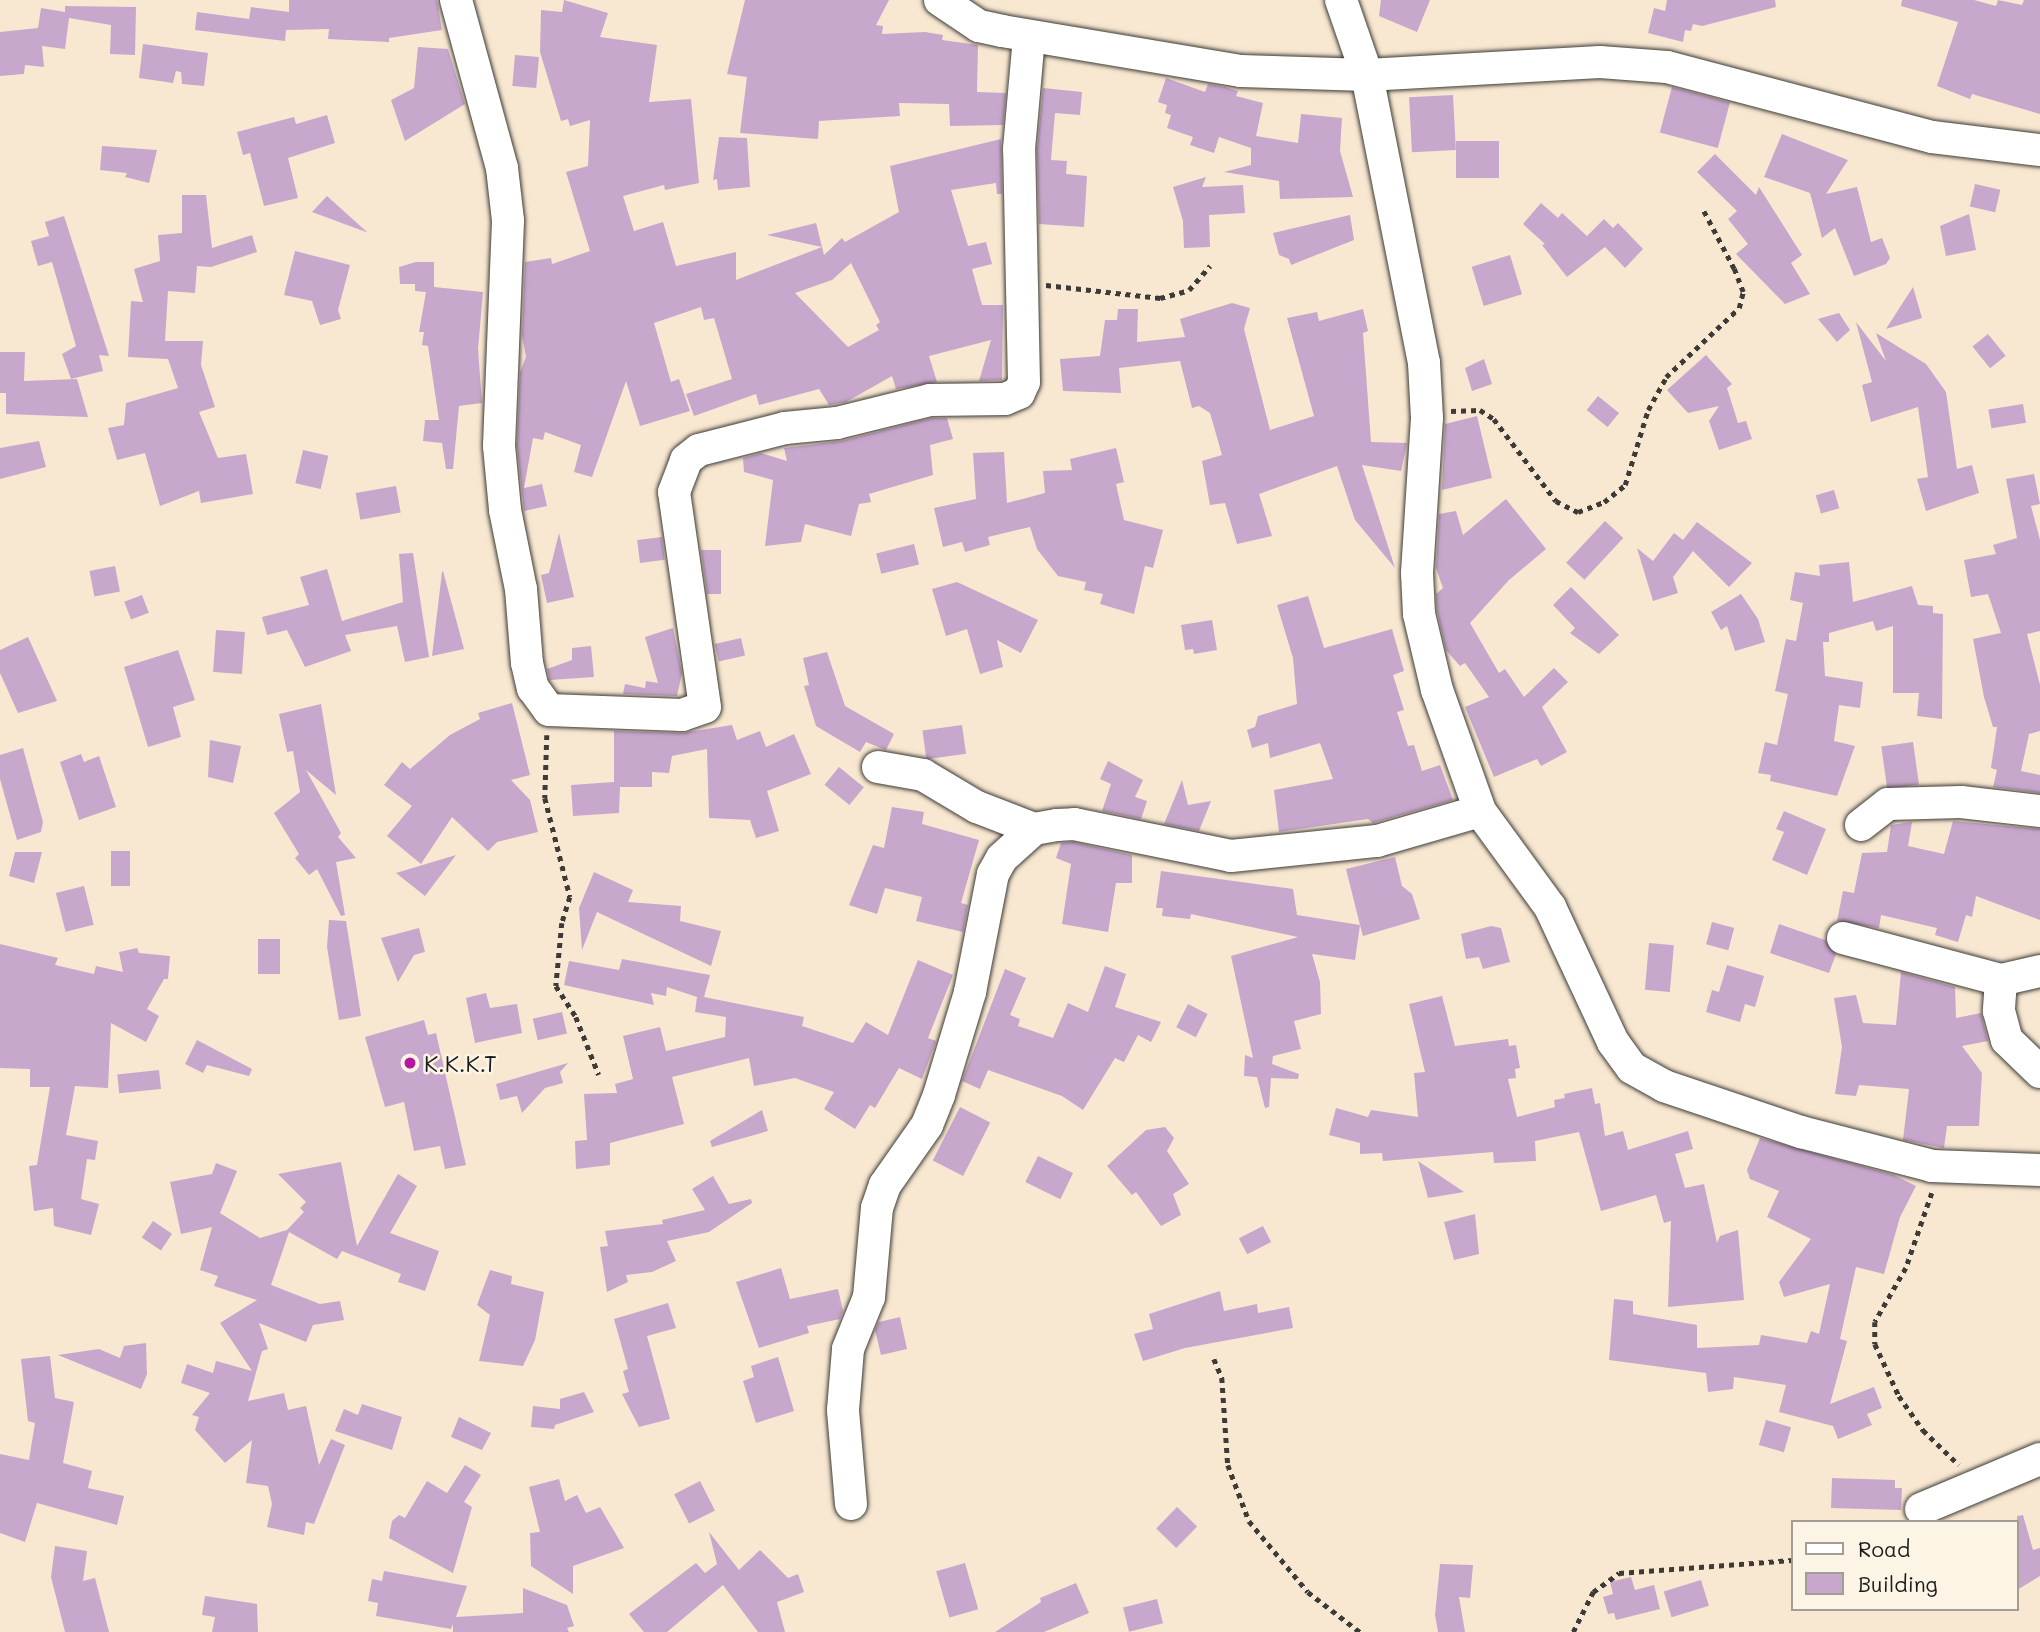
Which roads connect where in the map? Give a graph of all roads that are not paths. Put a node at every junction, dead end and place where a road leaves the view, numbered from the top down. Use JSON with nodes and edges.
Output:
{"nodes":[{"id":1,"x":456,"y":0,"type":"edge"},
{"id":2,"x":940,"y":0,"type":"edge"},
{"id":3,"x":1341,"y":0,"type":"edge"},
{"id":4,"x":1029,"y":37,"type":"junction"},
{"id":5,"x":1367,"y":75,"type":"junction"},
{"id":6,"x":2040,"y":150,"type":"edge"},
{"id":7,"x":878,"y":767,"type":"dead end"},
{"id":8,"x":1480,"y":811,"type":"junction"},
{"id":9,"x":2040,"y":811,"type":"edge"},
{"id":10,"x":1861,"y":825,"type":"dead end"},
{"id":11,"x":1034,"y":829,"type":"junction"},
{"id":12,"x":1843,"y":938,"type":"dead end"},
{"id":13,"x":2040,"y":971,"type":"edge"},
{"id":14,"x":2001,"y":980,"type":"junction"},
{"id":15,"x":2040,"y":1072,"type":"edge"},
{"id":16,"x":2040,"y":1170,"type":"edge"},
{"id":17,"x":2040,"y":1459,"type":"edge"},
{"id":18,"x":851,"y":1504,"type":"dead end"},
{"id":19,"x":1921,"y":1509,"type":"dead end"}],
"edges":[{"from":1,"to":4,"type":"street"},
{"from":2,"to":4,"type":"street"},
{"from":3,"to":5,"type":"street"},
{"from":4,"to":5,"type":"street"},
{"from":5,"to":6,"type":"street"},
{"from":5,"to":8,"type":"street"},
{"from":7,"to":11,"type":"street"},
{"from":8,"to":11,"type":"street"},
{"from":8,"to":16,"type":"street"},
{"from":9,"to":10,"type":"street"},
{"from":11,"to":18,"type":"street"},
{"from":12,"to":14,"type":"street"},
{"from":13,"to":14,"type":"street"},
{"from":14,"to":15,"type":"street"},
{"from":17,"to":19,"type":"street"}]}
